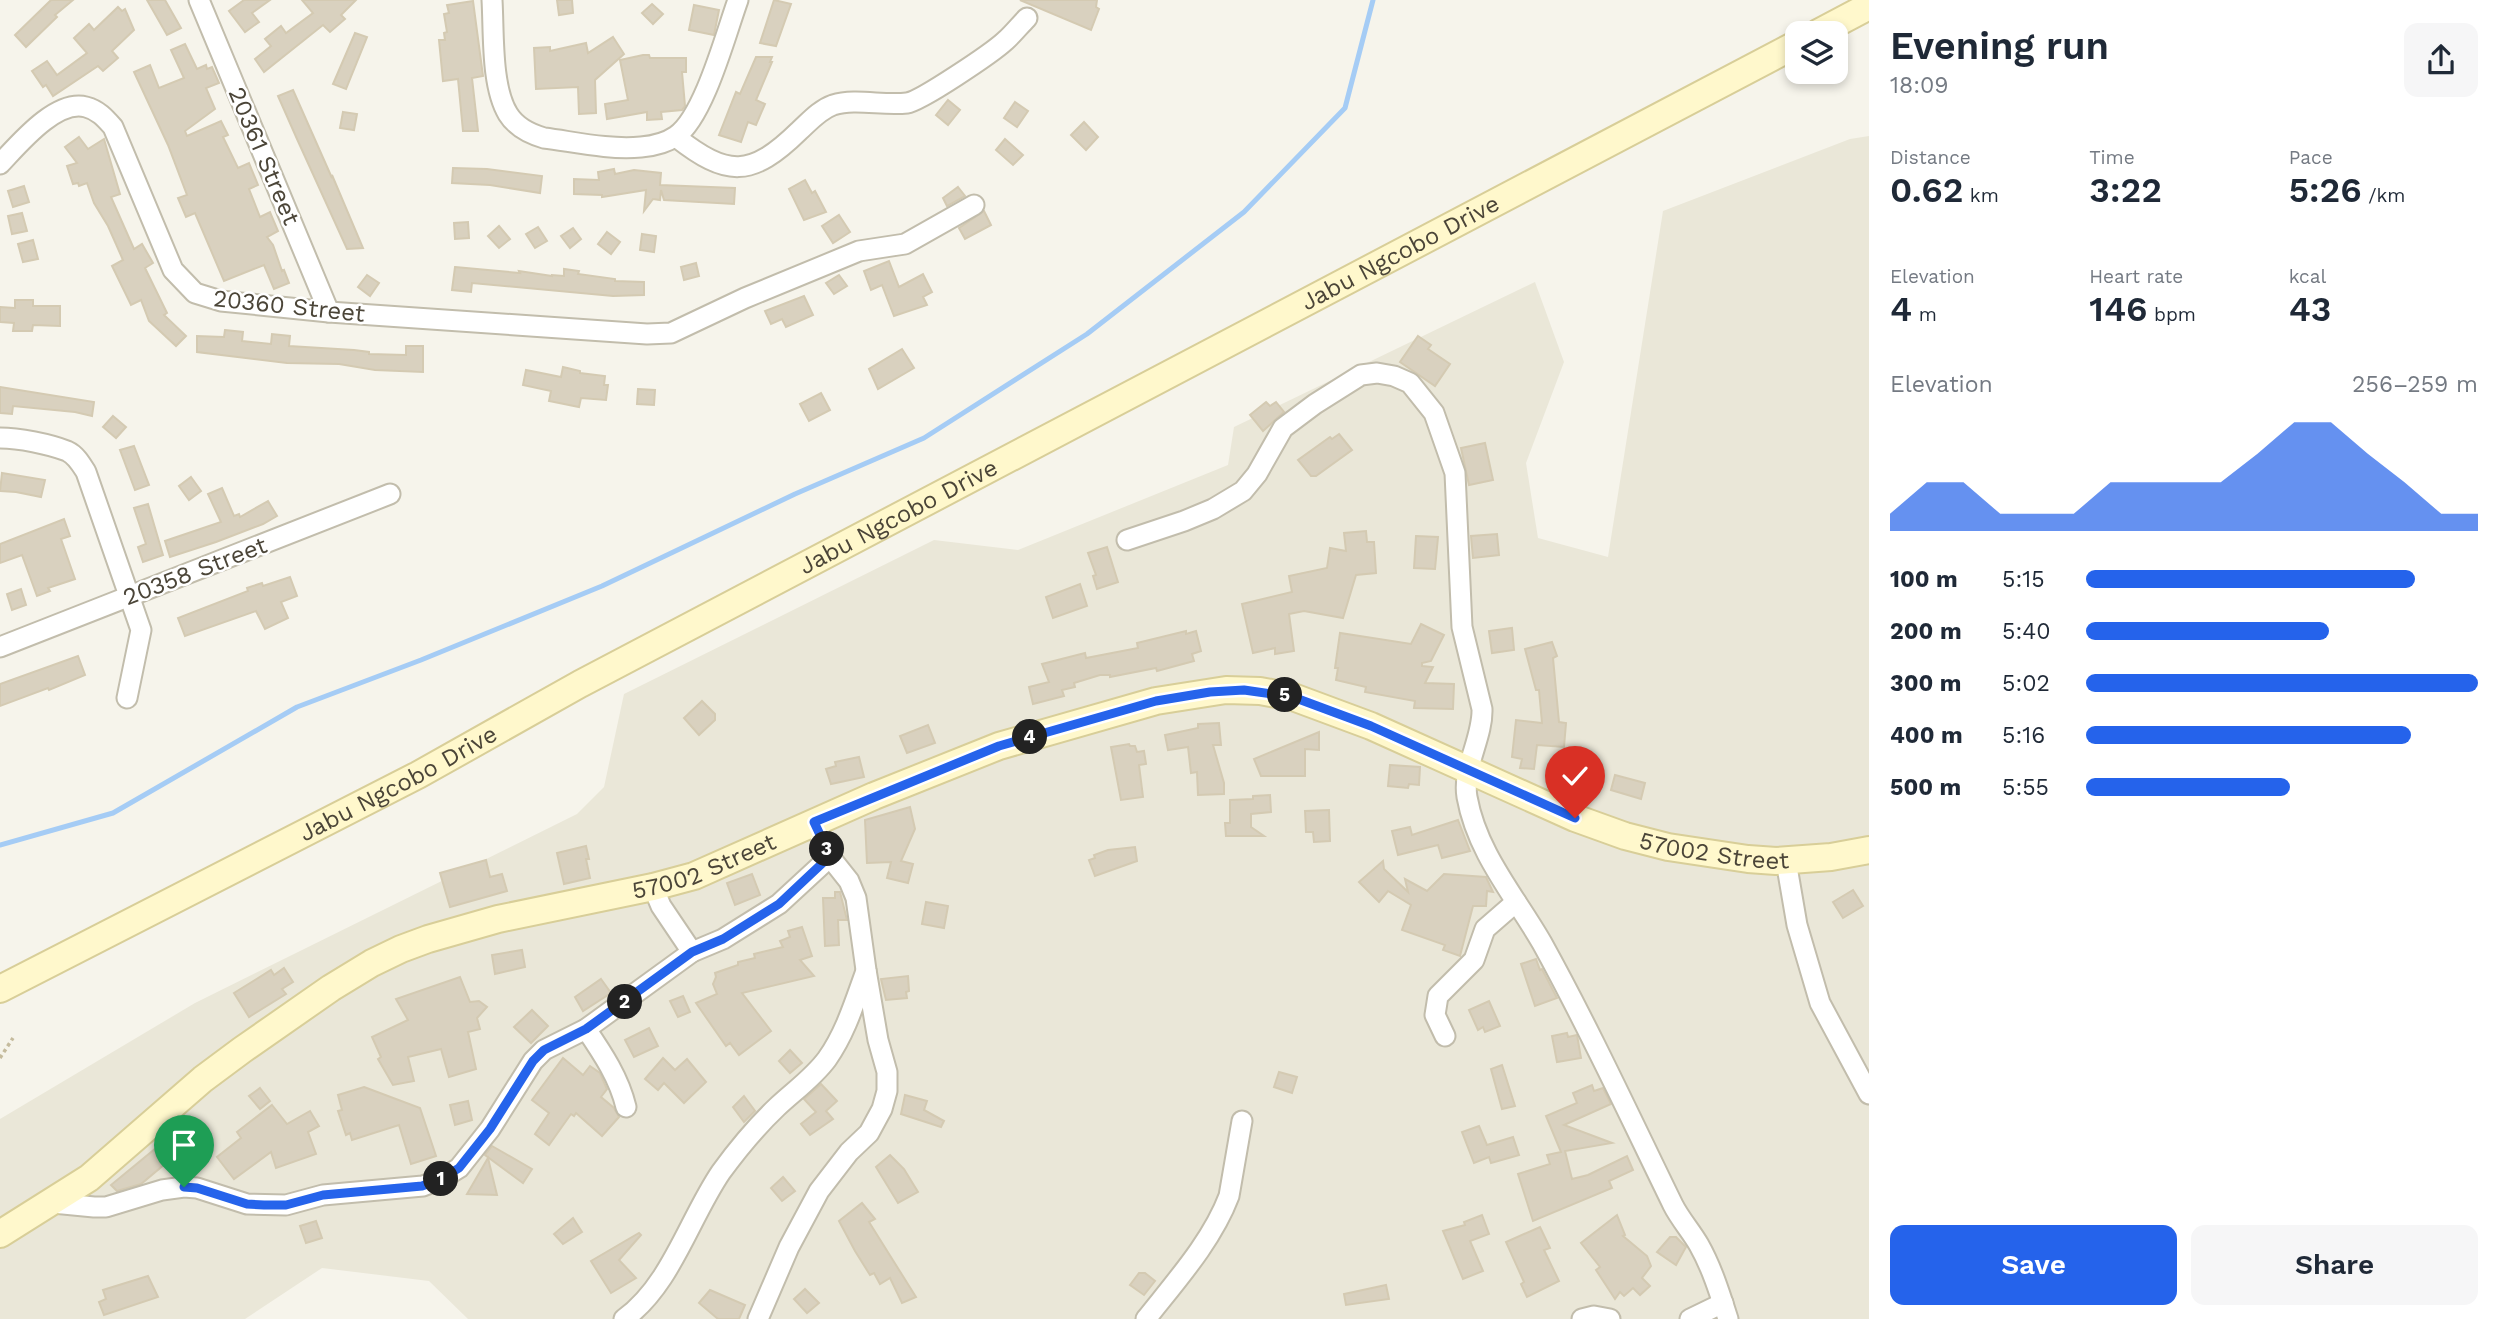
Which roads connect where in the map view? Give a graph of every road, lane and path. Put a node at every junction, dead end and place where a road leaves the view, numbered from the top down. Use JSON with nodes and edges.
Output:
{"nodes":[{"id":1,"x":199,"y":0,"type":"edge"},
{"id":2,"x":492,"y":0,"type":"edge"},
{"id":3,"x":738,"y":0,"type":"edge"},
{"id":4,"x":1869,"y":6,"type":"edge"},
{"id":5,"x":1027,"y":18,"type":"dead end"},
{"id":6,"x":1841,"y":21,"type":"edge"},
{"id":7,"x":1785,"y":50,"type":"edge"},
{"id":8,"x":676,"y":137,"type":"junction"},
{"id":9,"x":0,"y":164,"type":"edge"},
{"id":10,"x":974,"y":205,"type":"dead end"},
{"id":11,"x":330,"y":312,"type":"junction"},
{"id":12,"x":0,"y":438,"type":"edge"},
{"id":13,"x":390,"y":494,"type":"dead end"},
{"id":14,"x":1127,"y":540,"type":"dead end"},
{"id":15,"x":130,"y":596,"type":"junction"},
{"id":16,"x":0,"y":647,"type":"edge"},
{"id":17,"x":127,"y":698,"type":"dead end"},
{"id":18,"x":1469,"y":769,"type":"junction"},
{"id":19,"x":814,"y":822,"type":"junction"},
{"id":20,"x":1869,"y":850,"type":"edge"},
{"id":21,"x":830,"y":856,"type":"junction"},
{"id":22,"x":1786,"y":861,"type":"junction"},
{"id":23,"x":653,"y":887,"type":"junction"},
{"id":24,"x":1516,"y":902,"type":"junction"},
{"id":25,"x":692,"y":952,"type":"junction"},
{"id":26,"x":866,"y":970,"type":"junction"},
{"id":27,"x":0,"y":989,"type":"edge"},
{"id":28,"x":586,"y":1029,"type":"junction"},
{"id":29,"x":1445,"y":1036,"type":"dead end"},
{"id":30,"x":12,"y":1038,"type":"dead end"},
{"id":31,"x":0,"y":1058,"type":"edge"},
{"id":32,"x":1869,"y":1094,"type":"edge"},
{"id":33,"x":626,"y":1107,"type":"dead end"},
{"id":34,"x":1241,"y":1121,"type":"dead end"},
{"id":35,"x":53,"y":1203,"type":"junction"},
{"id":36,"x":0,"y":1234,"type":"edge"},
{"id":37,"x":1726,"y":1311,"type":"edge"},
{"id":38,"x":624,"y":1319,"type":"edge"},
{"id":39,"x":758,"y":1319,"type":"edge"},
{"id":40,"x":1146,"y":1319,"type":"edge"},
{"id":41,"x":1582,"y":1319,"type":"edge"},
{"id":42,"x":1610,"y":1319,"type":"edge"},
{"id":43,"x":1690,"y":1319,"type":"edge"}],
"edges":[{"from":1,"to":11,"type":"street","name":"20361 Street"},
{"from":2,"to":8,"type":"street"},
{"from":3,"to":8,"type":"street"},
{"from":4,"to":6,"type":"main road"},
{"from":5,"to":8,"type":"street"},
{"from":7,"to":27,"type":"main road","name":"Jabu Ngcobo Drive"},
{"from":9,"to":11,"type":"street","name":"20360 Street"},
{"from":10,"to":11,"type":"street","name":"20360 Street"},
{"from":12,"to":15,"type":"street"},
{"from":13,"to":15,"type":"street","name":"20358 Street"},
{"from":14,"to":18,"type":"street"},
{"from":15,"to":16,"type":"street","name":"20358 Street"},
{"from":15,"to":17,"type":"street"},
{"from":18,"to":19,"type":"main road","name":"57002 Street"},
{"from":18,"to":22,"type":"main road","name":"57002 Street"},
{"from":18,"to":24,"type":"street"},
{"from":19,"to":21,"type":"street"},
{"from":19,"to":23,"type":"main road","name":"57002 Street"},
{"from":20,"to":22,"type":"main road","name":"57002 Street"},
{"from":21,"to":25,"type":"street"},
{"from":21,"to":26,"type":"street"},
{"from":22,"to":32,"type":"street"},
{"from":23,"to":25,"type":"street"},
{"from":23,"to":35,"type":"main road","name":"57002 Street"},
{"from":24,"to":29,"type":"street"},
{"from":24,"to":37,"type":"street"},
{"from":25,"to":28,"type":"street"},
{"from":26,"to":38,"type":"street"},
{"from":26,"to":39,"type":"street"},
{"from":28,"to":33,"type":"street"},
{"from":28,"to":35,"type":"street"},
{"from":30,"to":31,"type":"path"},
{"from":34,"to":40,"type":"street"},
{"from":35,"to":36,"type":"main road","name":"57002 Street"},
{"from":37,"to":43,"type":"street"},
{"from":41,"to":42,"type":"street"}]}
